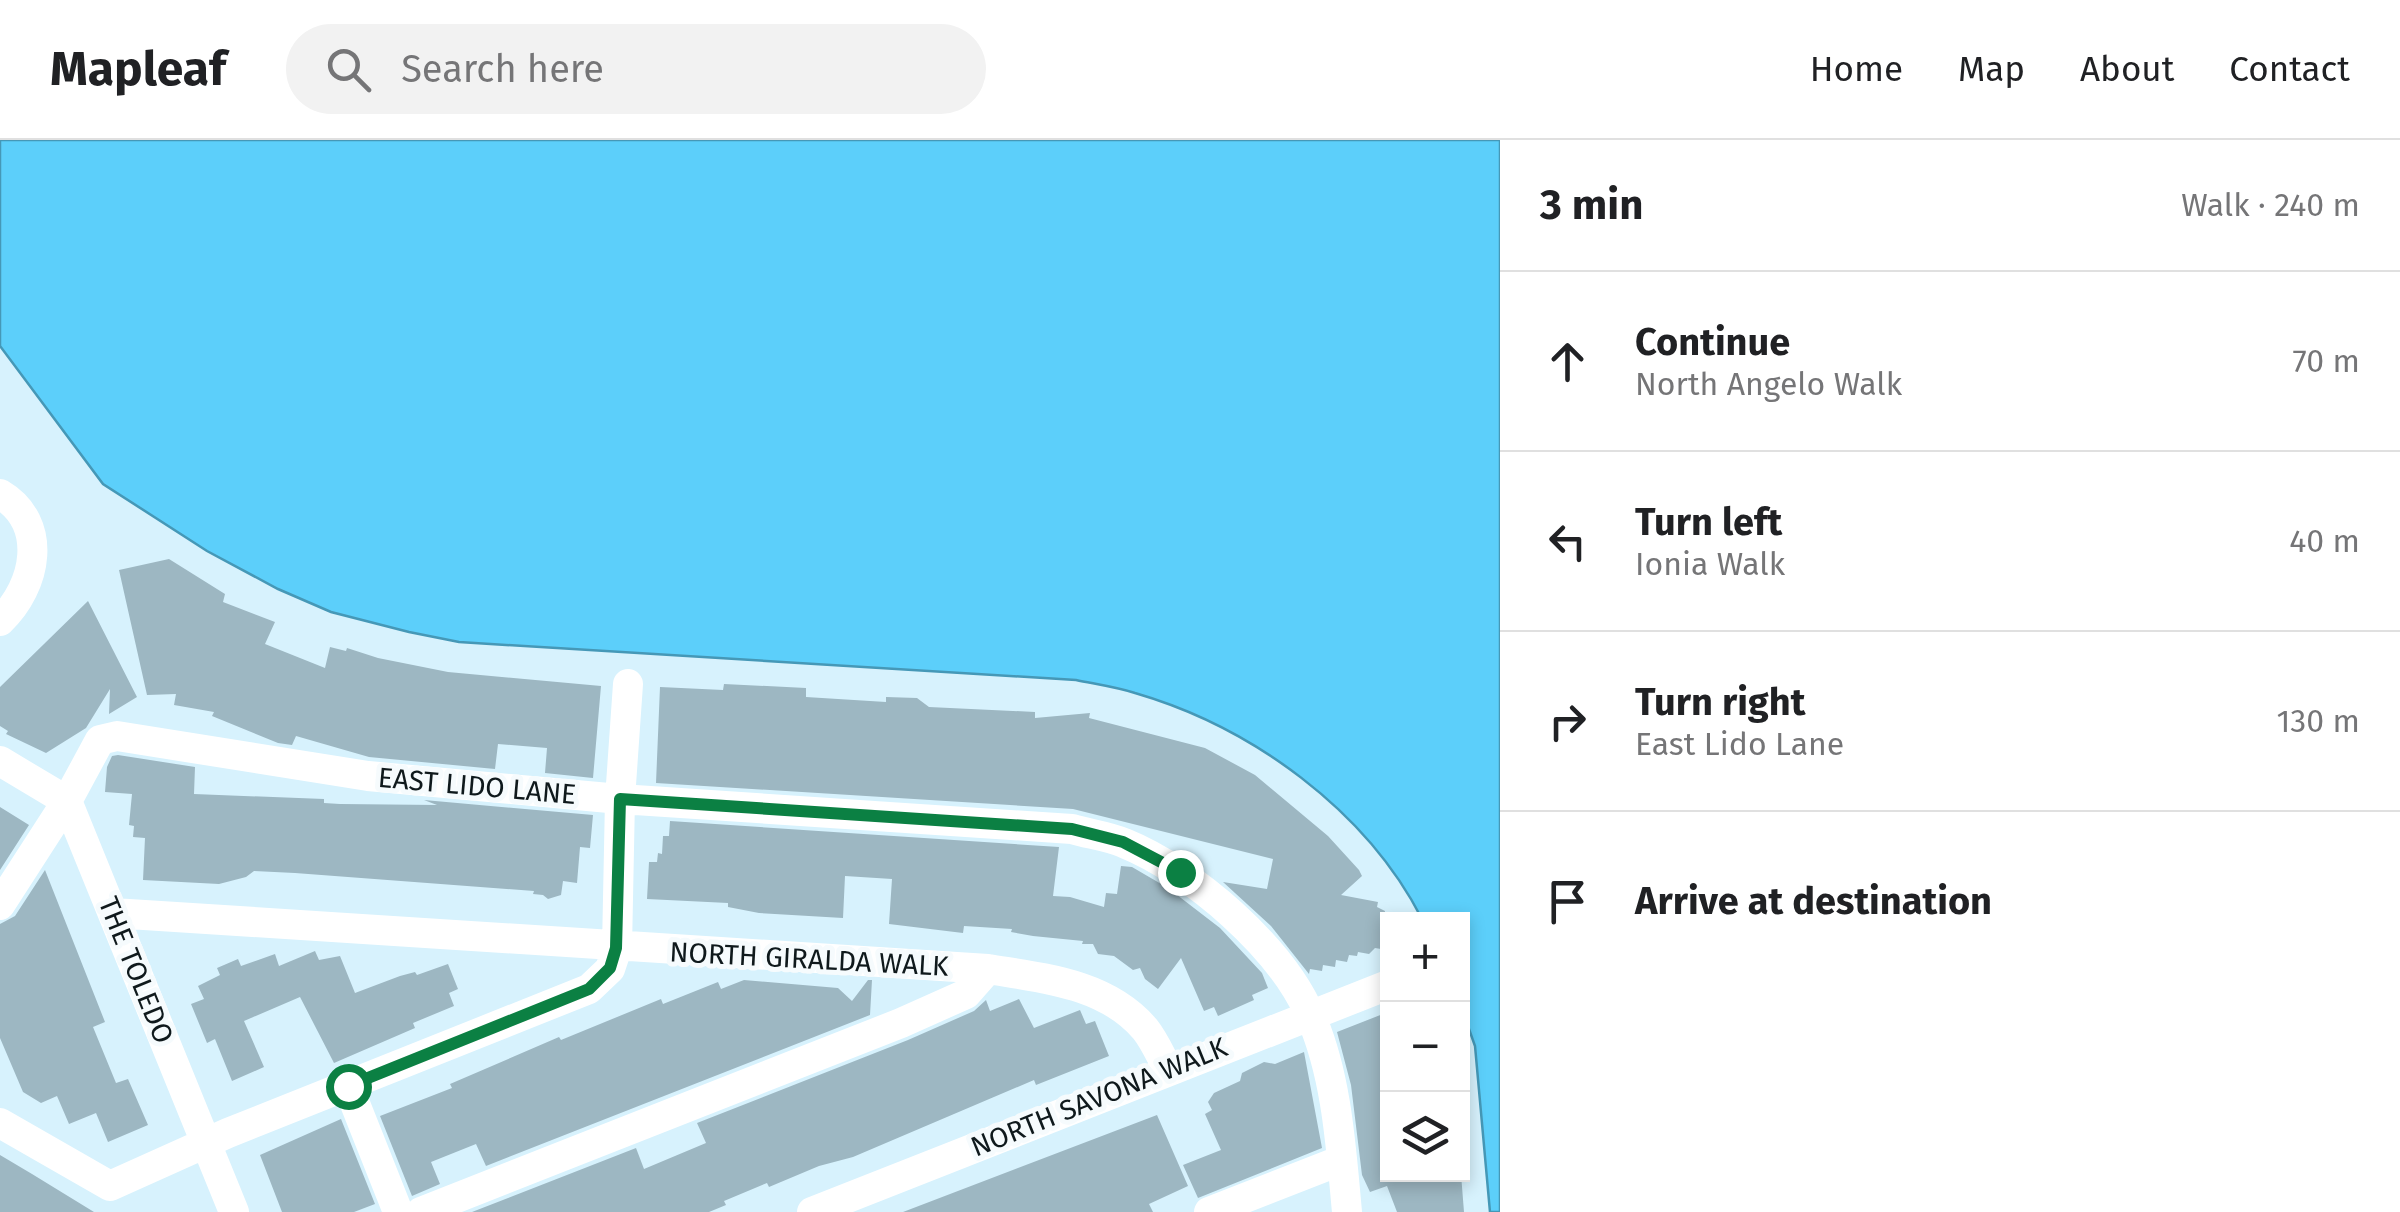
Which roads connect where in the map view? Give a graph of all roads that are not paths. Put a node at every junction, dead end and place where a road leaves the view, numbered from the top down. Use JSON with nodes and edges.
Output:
{"nodes":[{"id":1,"x":0,"y":494,"type":"edge"},
{"id":2,"x":0,"y":620,"type":"edge"},
{"id":3,"x":628,"y":684,"type":"dead end"},
{"id":4,"x":0,"y":760,"type":"edge"},
{"id":5,"x":620,"y":799,"type":"junction"},
{"id":6,"x":68,"y":801,"type":"junction"},
{"id":7,"x":0,"y":905,"type":"edge"},
{"id":8,"x":113,"y":913,"type":"junction"},
{"id":9,"x":616,"y":948,"type":"junction"},
{"id":10,"x":988,"y":970,"type":"junction"},
{"id":11,"x":1380,"y":988,"type":"edge"},
{"id":12,"x":1310,"y":1013,"type":"junction"},
{"id":13,"x":1168,"y":1069,"type":"junction"},
{"id":14,"x":348,"y":1086,"type":"junction"},
{"id":15,"x":0,"y":1123,"type":"edge"},
{"id":16,"x":206,"y":1143,"type":"junction"},
{"id":17,"x":1342,"y":1160,"type":"junction"},
{"id":18,"x":234,"y":1212,"type":"edge"},
{"id":19,"x":398,"y":1212,"type":"edge"},
{"id":20,"x":421,"y":1212,"type":"edge"},
{"id":21,"x":812,"y":1212,"type":"edge"},
{"id":22,"x":1209,"y":1212,"type":"edge"},
{"id":23,"x":1347,"y":1212,"type":"edge"}],
"edges":[{"from":1,"to":2,"type":"street"},
{"from":3,"to":5,"type":"street"},
{"from":4,"to":6,"type":"street"},
{"from":5,"to":6,"type":"street","name":"EAST LIDO LANE"},
{"from":5,"to":9,"type":"street"},
{"from":5,"to":12,"type":"street","name":"EAST LIDO LANE"},
{"from":6,"to":7,"type":"street","name":"EAST LIDO LANE"},
{"from":6,"to":8,"type":"street","name":"THE TOLEDO"},
{"from":8,"to":9,"type":"street","name":"NORTH GIRALDA WALK"},
{"from":8,"to":16,"type":"street","name":"THE TOLEDO"},
{"from":9,"to":10,"type":"street","name":"NORTH GIRALDA WALK"},
{"from":9,"to":14,"type":"street"},
{"from":10,"to":13,"type":"street","name":"NORTH GIRALDA WALK"},
{"from":10,"to":20,"type":"street"},
{"from":11,"to":12,"type":"street","name":"NORTH SAVONA WALK"},
{"from":12,"to":13,"type":"street","name":"NORTH SAVONA WALK"},
{"from":12,"to":17,"type":"street","name":"EAST LIDO LANE"},
{"from":13,"to":21,"type":"street","name":"NORTH SAVONA WALK"},
{"from":14,"to":16,"type":"street"},
{"from":14,"to":19,"type":"street"},
{"from":15,"to":16,"type":"street"},
{"from":16,"to":18,"type":"street","name":"THE TOLEDO"},
{"from":17,"to":22,"type":"street"},
{"from":17,"to":23,"type":"street","name":"EAST LIDO LANE"}]}
